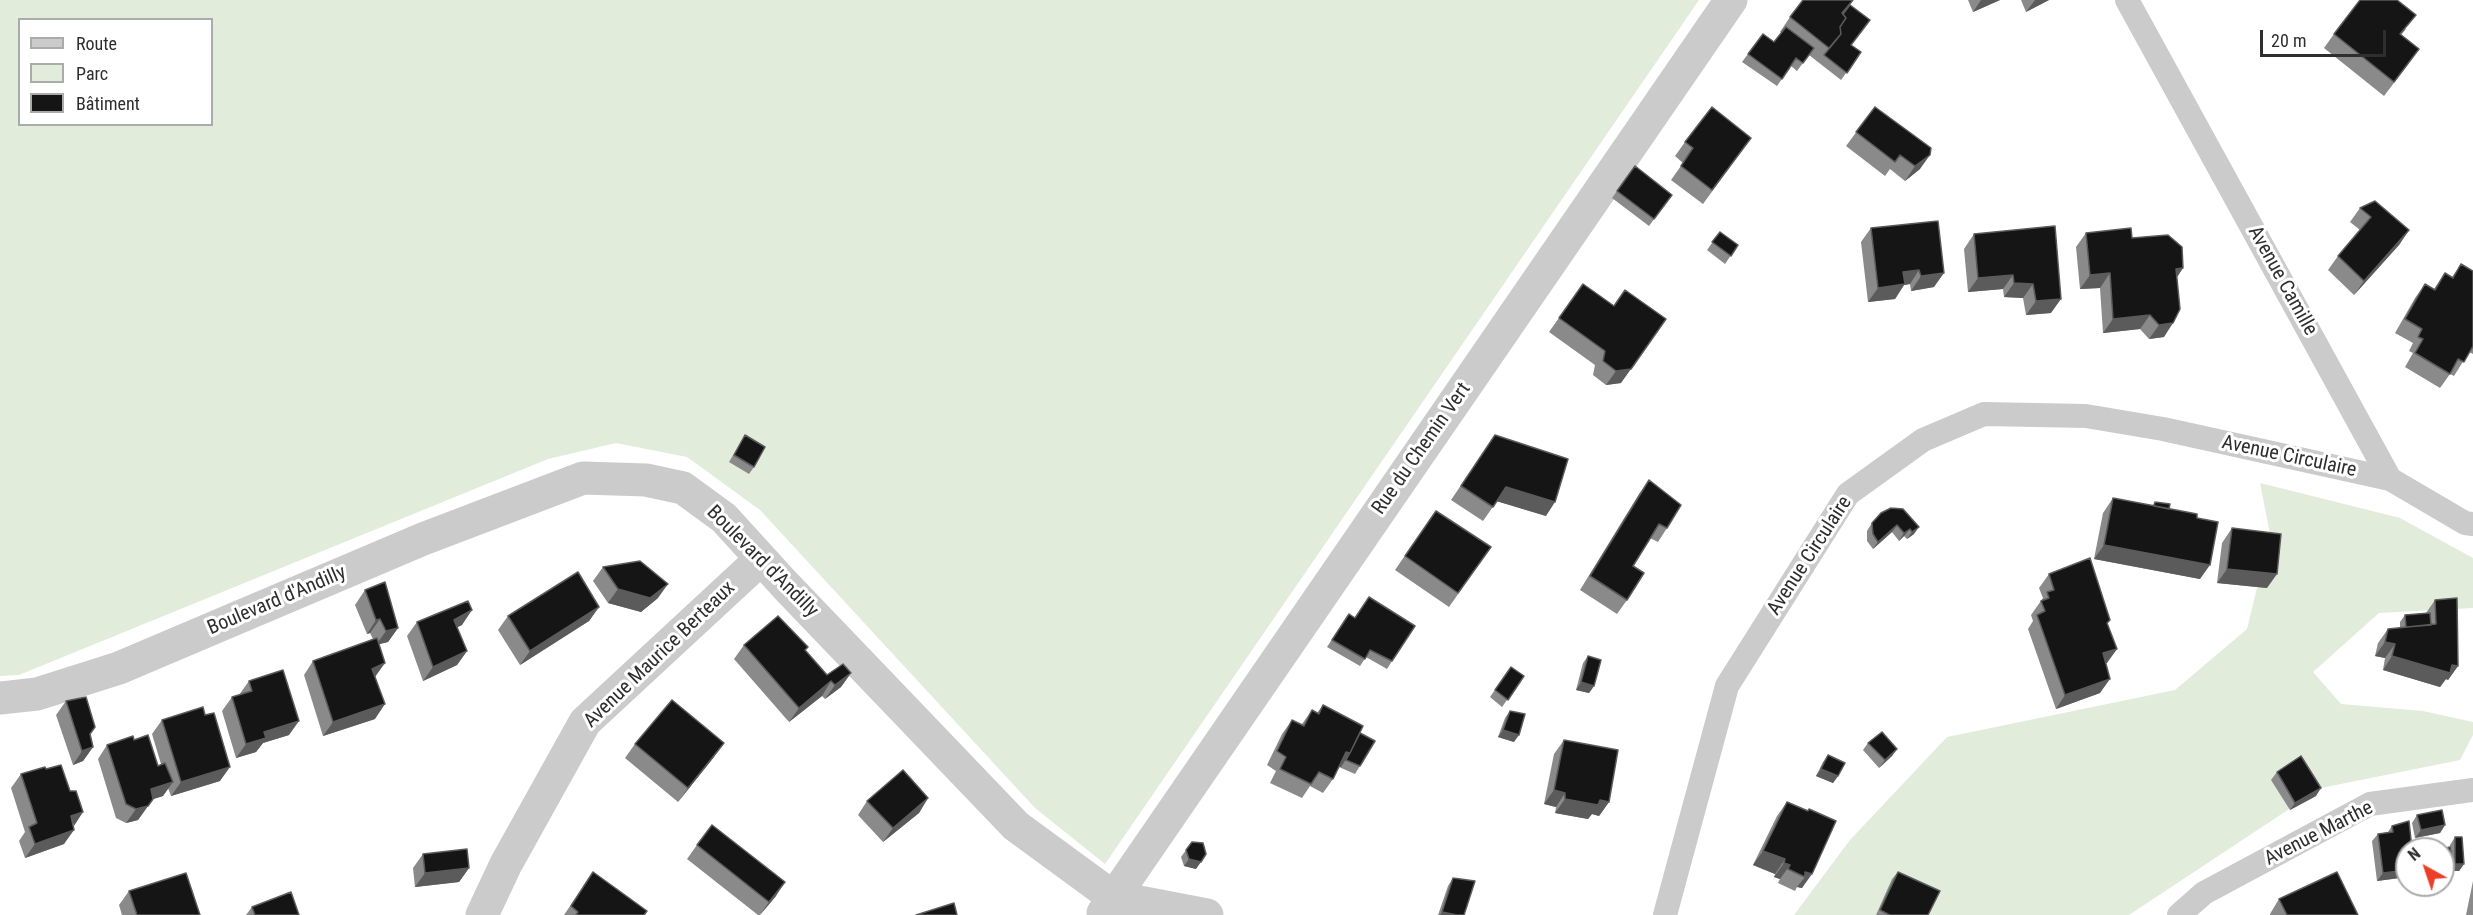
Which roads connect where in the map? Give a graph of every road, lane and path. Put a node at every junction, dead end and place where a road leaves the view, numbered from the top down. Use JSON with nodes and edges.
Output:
{"nodes":[{"id":1,"x":1731,"y":0,"type":"edge"},
{"id":2,"x":2127,"y":0,"type":"edge"},
{"id":3,"x":2391,"y":478,"type":"junction"},
{"id":4,"x":2473,"y":524,"type":"edge"},
{"id":5,"x":761,"y":559,"type":"junction"},
{"id":6,"x":0,"y":698,"type":"edge"},
{"id":7,"x":2473,"y":790,"type":"edge"},
{"id":8,"x":1107,"y":906,"type":"edge"},
{"id":9,"x":482,"y":915,"type":"edge"},
{"id":10,"x":1207,"y":915,"type":"edge"},
{"id":11,"x":1665,"y":915,"type":"edge"},
{"id":12,"x":2179,"y":915,"type":"edge"}],
"edges":[{"from":1,"to":8,"type":"street","name":"Rue du Chemin Vert"},
{"from":2,"to":3,"type":"lane","name":"Avenue Camille"},
{"from":3,"to":4,"type":"lane","name":"Avenue Camille"},
{"from":3,"to":11,"type":"lane","name":"Avenue Circulaire"},
{"from":5,"to":6,"type":"street","name":"Boulevard d'Andilly"},
{"from":5,"to":8,"type":"street","name":"Boulevard d'Andilly"},
{"from":5,"to":9,"type":"street","name":"Avenue Maurice Berteaux"},
{"from":7,"to":12,"type":"lane","name":"Avenue Marthe"},
{"from":8,"to":10,"type":"street","name":"Boulevard d'Andilly"}]}
